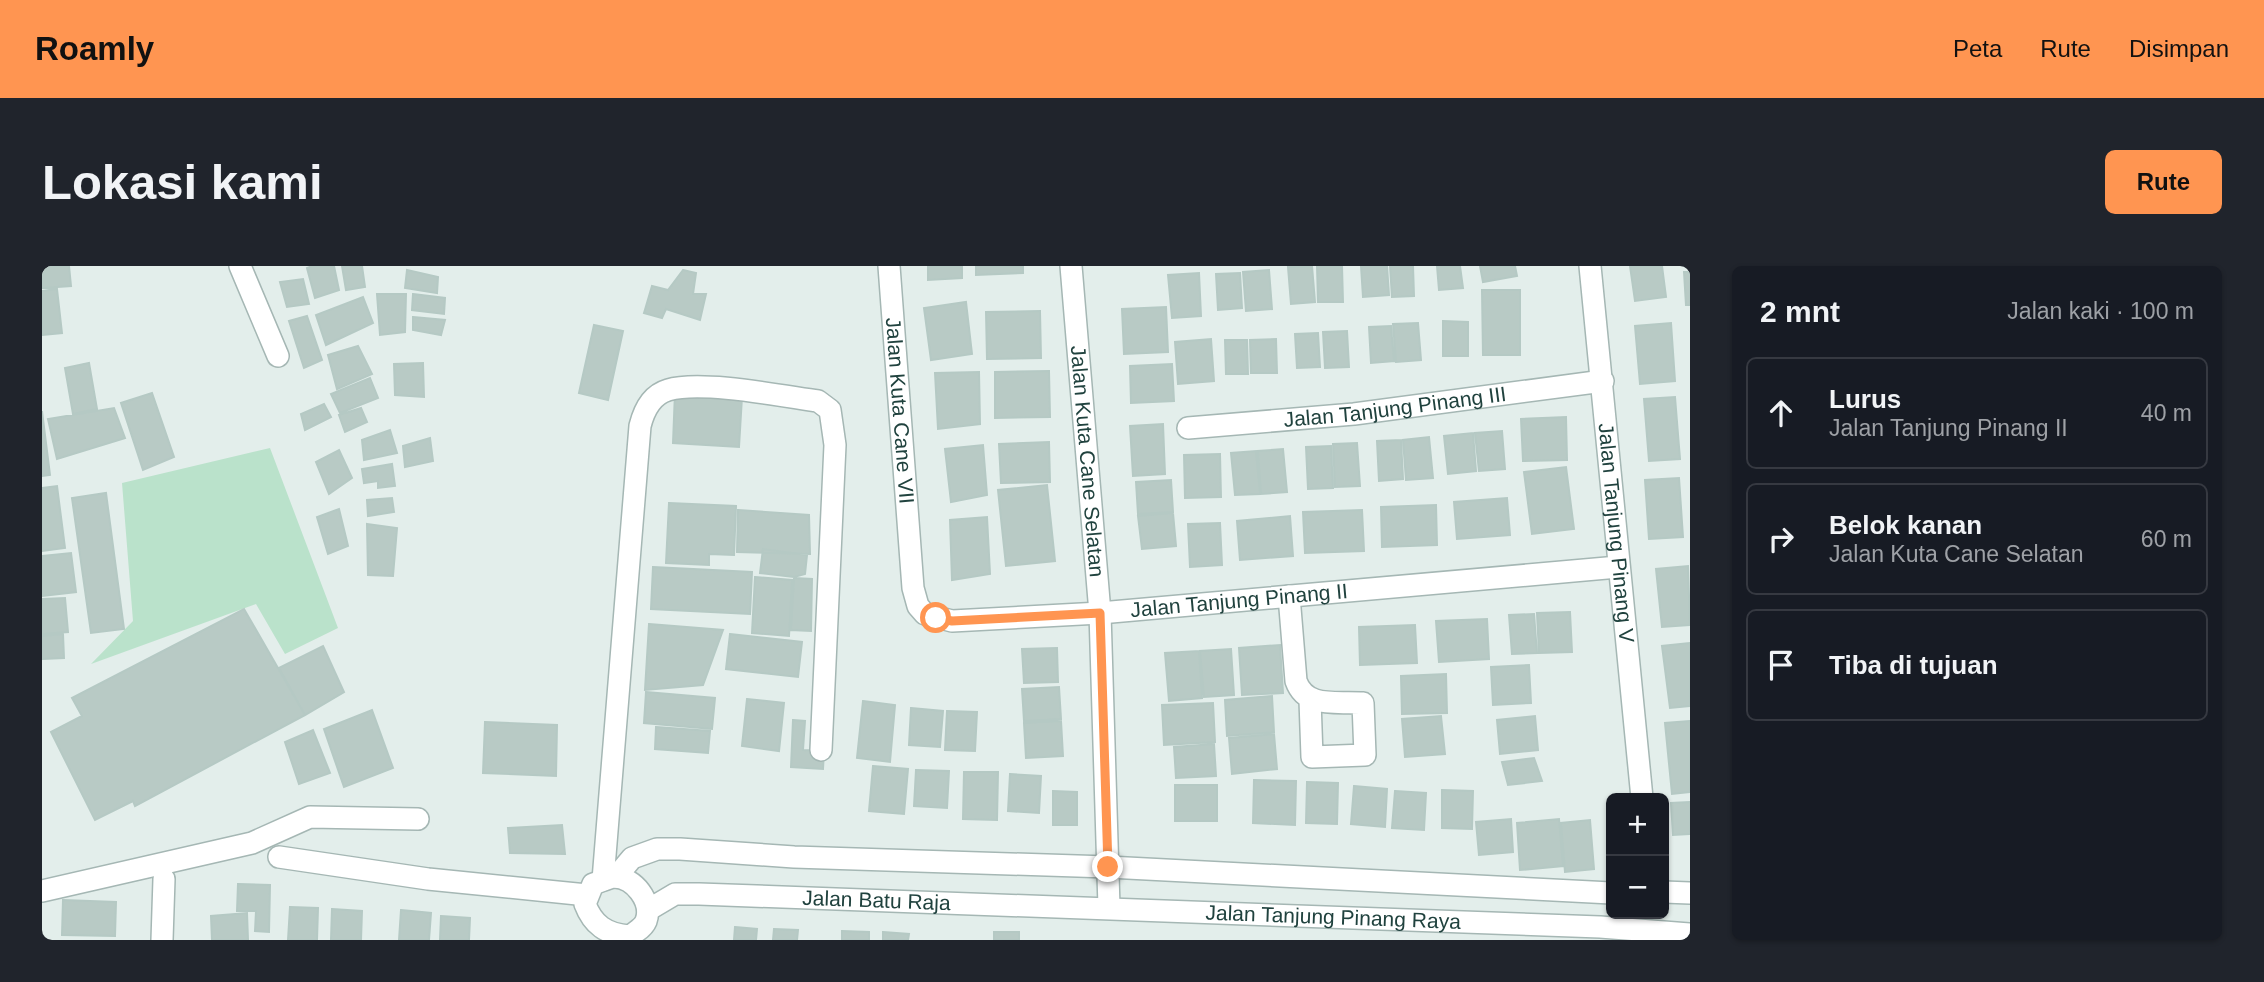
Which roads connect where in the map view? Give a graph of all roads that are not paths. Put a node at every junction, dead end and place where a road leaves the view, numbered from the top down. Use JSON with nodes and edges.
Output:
{"nodes":[{"id":1,"x":240,"y":266,"type":"edge"},
{"id":2,"x":889,"y":266,"type":"edge"},
{"id":3,"x":1071,"y":266,"type":"edge"},
{"id":4,"x":1590,"y":266,"type":"edge"},
{"id":5,"x":278,"y":356,"type":"dead end"},
{"id":6,"x":1603,"y":381,"type":"junction"},
{"id":7,"x":1188,"y":428,"type":"dead end"},
{"id":8,"x":910,"y":556,"type":"joint"},
{"id":9,"x":1618,"y":567,"type":"junction"},
{"id":10,"x":1289,"y":596,"type":"junction"},
{"id":11,"x":1100,"y":613,"type":"junction"},
{"id":12,"x":1310,"y":700,"type":"dead end"},
{"id":13,"x":821,"y":750,"type":"dead end"},
{"id":14,"x":1641,"y":793,"type":"edge"},
{"id":15,"x":418,"y":820,"type":"dead end"},
{"id":16,"x":279,"y":857,"type":"dead end"},
{"id":17,"x":1108,"y":867,"type":"junction"},
{"id":18,"x":163,"y":879,"type":"dead end"},
{"id":19,"x":609,"y":879,"type":"junction"},
{"id":20,"x":42,"y":891,"type":"edge"},
{"id":21,"x":1669,"y":892,"type":"edge"},
{"id":22,"x":1606,"y":893,"type":"edge"},
{"id":23,"x":1690,"y":893,"type":"edge"},
{"id":24,"x":587,"y":895,"type":"junction"},
{"id":25,"x":1109,"y":907,"type":"junction"},
{"id":26,"x":648,"y":910,"type":"junction"},
{"id":27,"x":590,"y":916,"type":"junction"},
{"id":28,"x":1600,"y":933,"type":"edge"},
{"id":29,"x":1690,"y":934,"type":"edge"},
{"id":30,"x":628,"y":938,"type":"edge"},
{"id":31,"x":162,"y":940,"type":"edge"},
{"id":32,"x":588,"y":940,"type":"edge"}],
"edges":[{"from":1,"to":5,"type":"street"},
{"from":2,"to":8,"type":"street","name":"Jalan Kuta Cane VII"},
{"from":3,"to":11,"type":"street","name":"Jalan Kuta Cane Selatan"},
{"from":4,"to":6,"type":"street","name":"Jalan Tanjung Pinang V"},
{"from":6,"to":7,"type":"street","name":"Jalan Tanjung Pinang III"},
{"from":6,"to":9,"type":"street","name":"Jalan Tanjung Pinang V"},
{"from":8,"to":11,"type":"street","name":"Jalan Tanjung Pinang II"},
{"from":9,"to":10,"type":"street","name":"Jalan Tanjung Pinang II"},
{"from":9,"to":14,"type":"street","name":"Jalan Tanjung Pinang V"},
{"from":10,"to":11,"type":"street","name":"Jalan Tanjung Pinang II"},
{"from":10,"to":12,"type":"street"},
{"from":11,"to":17,"type":"street","name":"Jalan Kuta Cane Selatan"},
{"from":13,"to":19,"type":"street"},
{"from":15,"to":20,"type":"street"},
{"from":16,"to":24,"type":"street"},
{"from":17,"to":19,"type":"street"},
{"from":17,"to":22,"type":"street"},
{"from":17,"to":25,"type":"street","name":"Jalan Kuta Cane Selatan"},
{"from":18,"to":31,"type":"street"},
{"from":19,"to":24,"type":"street"},
{"from":19,"to":26,"type":"street"},
{"from":21,"to":23,"type":"street"},
{"from":22,"to":28,"type":"street"},
{"from":24,"to":27,"type":"street"},
{"from":25,"to":26,"type":"street","name":"Jalan Batu Raja"},
{"from":25,"to":28,"type":"street","name":"Jalan Tanjung Pinang Raya"},
{"from":26,"to":30,"type":"street","name":"Jalan Batu Raja"},
{"from":27,"to":30,"type":"street","name":"Jalan Batu Raja"},
{"from":27,"to":32,"type":"street"},
{"from":28,"to":29,"type":"street","name":"Jalan Tanjung Pinang Raya"}]}
